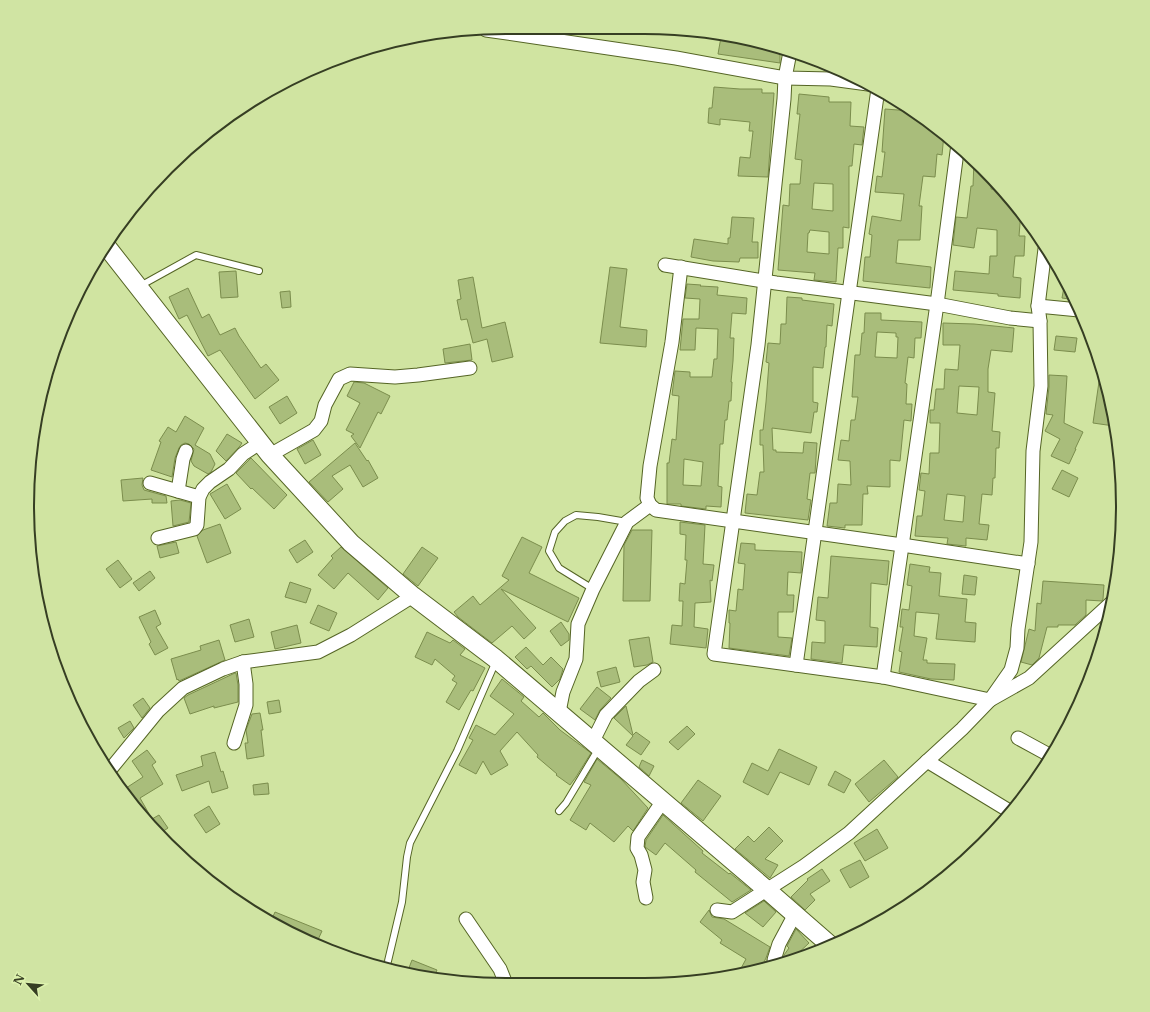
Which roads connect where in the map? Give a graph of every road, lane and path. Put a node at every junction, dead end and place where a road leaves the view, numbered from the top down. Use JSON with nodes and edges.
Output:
{"nodes":[{"id":1,"x":513,"y":34,"type":"edge"},
{"id":2,"x":789,"y":57,"type":"edge"},
{"id":3,"x":785,"y":78,"type":"junction"},
{"id":4,"x":850,"y":82,"type":"edge"},
{"id":5,"x":877,"y":95,"type":"edge"},
{"id":6,"x":957,"y":153,"type":"edge"},
{"id":7,"x":110,"y":251,"type":"edge"},
{"id":8,"x":1045,"y":257,"type":"edge"},
{"id":9,"x":665,"y":265,"type":"dead end"},
{"id":10,"x":681,"y":267,"type":"junction"},
{"id":11,"x":259,"y":272,"type":"dead end"},
{"id":12,"x":765,"y":281,"type":"junction"},
{"id":13,"x":138,"y":287,"type":"junction"},
{"id":14,"x":849,"y":293,"type":"junction"},
{"id":15,"x":937,"y":304,"type":"junction"},
{"id":16,"x":1038,"y":306,"type":"junction"},
{"id":17,"x":1073,"y":309,"type":"edge"},
{"id":18,"x":1040,"y":321,"type":"junction"},
{"id":19,"x":470,"y":368,"type":"dead end"},
{"id":20,"x":265,"y":449,"type":"junction"},
{"id":21,"x":186,"y":451,"type":"dead end"},
{"id":22,"x":150,"y":483,"type":"dead end"},
{"id":23,"x":178,"y":491,"type":"junction"},
{"id":24,"x":199,"y":497,"type":"junction"},
{"id":25,"x":650,"y":505,"type":"junction"},
{"id":26,"x":627,"y":522,"type":"junction"},
{"id":27,"x":732,"y":522,"type":"junction"},
{"id":28,"x":815,"y":533,"type":"junction"},
{"id":29,"x":158,"y":538,"type":"dead end"},
{"id":30,"x":902,"y":545,"type":"junction"},
{"id":31,"x":1028,"y":564,"type":"junction"},
{"id":32,"x":593,"y":589,"type":"junction"},
{"id":33,"x":413,"y":596,"type":"junction"},
{"id":34,"x":1104,"y":609,"type":"edge"},
{"id":35,"x":496,"y":659,"type":"junction"},
{"id":36,"x":243,"y":662,"type":"junction"},
{"id":37,"x":796,"y":665,"type":"junction"},
{"id":38,"x":654,"y":670,"type":"dead end"},
{"id":39,"x":883,"y":677,"type":"junction"},
{"id":40,"x":990,"y":700,"type":"junction"},
{"id":41,"x":559,"y":712,"type":"junction"},
{"id":42,"x":1018,"y":738,"type":"dead end"},
{"id":43,"x":234,"y":743,"type":"dead end"},
{"id":44,"x":597,"y":744,"type":"junction"},
{"id":45,"x":1046,"y":753,"type":"edge"},
{"id":46,"x":927,"y":761,"type":"junction"},
{"id":47,"x":113,"y":767,"type":"edge"},
{"id":48,"x":663,"y":801,"type":"junction"},
{"id":49,"x":1006,"y":809,"type":"edge"},
{"id":50,"x":559,"y":811,"type":"dead end"},
{"id":51,"x":767,"y":890,"type":"junction"},
{"id":52,"x":646,"y":898,"type":"dead end"},
{"id":53,"x":717,"y":910,"type":"dead end"},
{"id":54,"x":794,"y":914,"type":"junction"},
{"id":55,"x":466,"y":919,"type":"dead end"},
{"id":56,"x":825,"y":942,"type":"edge"},
{"id":57,"x":774,"y":960,"type":"edge"},
{"id":58,"x":387,"y":963,"type":"edge"},
{"id":59,"x":504,"y":978,"type":"edge"}],
"edges":[{"from":1,"to":3,"type":"street"},
{"from":2,"to":3,"type":"street"},
{"from":3,"to":4,"type":"street"},
{"from":3,"to":12,"type":"street"},
{"from":5,"to":14,"type":"street"},
{"from":6,"to":15,"type":"street"},
{"from":7,"to":13,"type":"street"},
{"from":8,"to":16,"type":"street"},
{"from":9,"to":10,"type":"street"},
{"from":10,"to":12,"type":"street"},
{"from":10,"to":25,"type":"street"},
{"from":11,"to":13,"type":"lane"},
{"from":12,"to":14,"type":"street"},
{"from":12,"to":27,"type":"street"},
{"from":13,"to":20,"type":"street"},
{"from":14,"to":15,"type":"street"},
{"from":14,"to":28,"type":"street"},
{"from":15,"to":18,"type":"street"},
{"from":15,"to":30,"type":"street"},
{"from":16,"to":17,"type":"street"},
{"from":16,"to":18,"type":"street"},
{"from":18,"to":31,"type":"street"},
{"from":19,"to":20,"type":"street"},
{"from":20,"to":24,"type":"street"},
{"from":20,"to":33,"type":"street"},
{"from":21,"to":23,"type":"street"},
{"from":22,"to":23,"type":"street"},
{"from":23,"to":24,"type":"street"},
{"from":24,"to":29,"type":"street"},
{"from":25,"to":26,"type":"street"},
{"from":25,"to":27,"type":"street"},
{"from":26,"to":32,"type":"street"},
{"from":26,"to":32,"type":"lane"},
{"from":27,"to":28,"type":"street"},
{"from":27,"to":37,"type":"street"},
{"from":28,"to":30,"type":"street"},
{"from":28,"to":37,"type":"street"},
{"from":30,"to":31,"type":"street"},
{"from":30,"to":39,"type":"street"},
{"from":31,"to":40,"type":"street"},
{"from":32,"to":41,"type":"street"},
{"from":33,"to":35,"type":"street"},
{"from":33,"to":36,"type":"street"},
{"from":34,"to":40,"type":"street"},
{"from":35,"to":41,"type":"street"},
{"from":35,"to":58,"type":"lane"},
{"from":36,"to":43,"type":"street"},
{"from":36,"to":47,"type":"street"},
{"from":37,"to":39,"type":"street"},
{"from":38,"to":44,"type":"street"},
{"from":39,"to":40,"type":"street"},
{"from":40,"to":46,"type":"street"},
{"from":41,"to":44,"type":"street"},
{"from":42,"to":45,"type":"street"},
{"from":44,"to":48,"type":"street"},
{"from":44,"to":50,"type":"lane"},
{"from":46,"to":49,"type":"street"},
{"from":46,"to":51,"type":"street"},
{"from":48,"to":51,"type":"street"},
{"from":48,"to":52,"type":"street"},
{"from":51,"to":53,"type":"street"},
{"from":51,"to":54,"type":"street"},
{"from":54,"to":56,"type":"street"},
{"from":54,"to":57,"type":"street"},
{"from":55,"to":59,"type":"street"}]}
